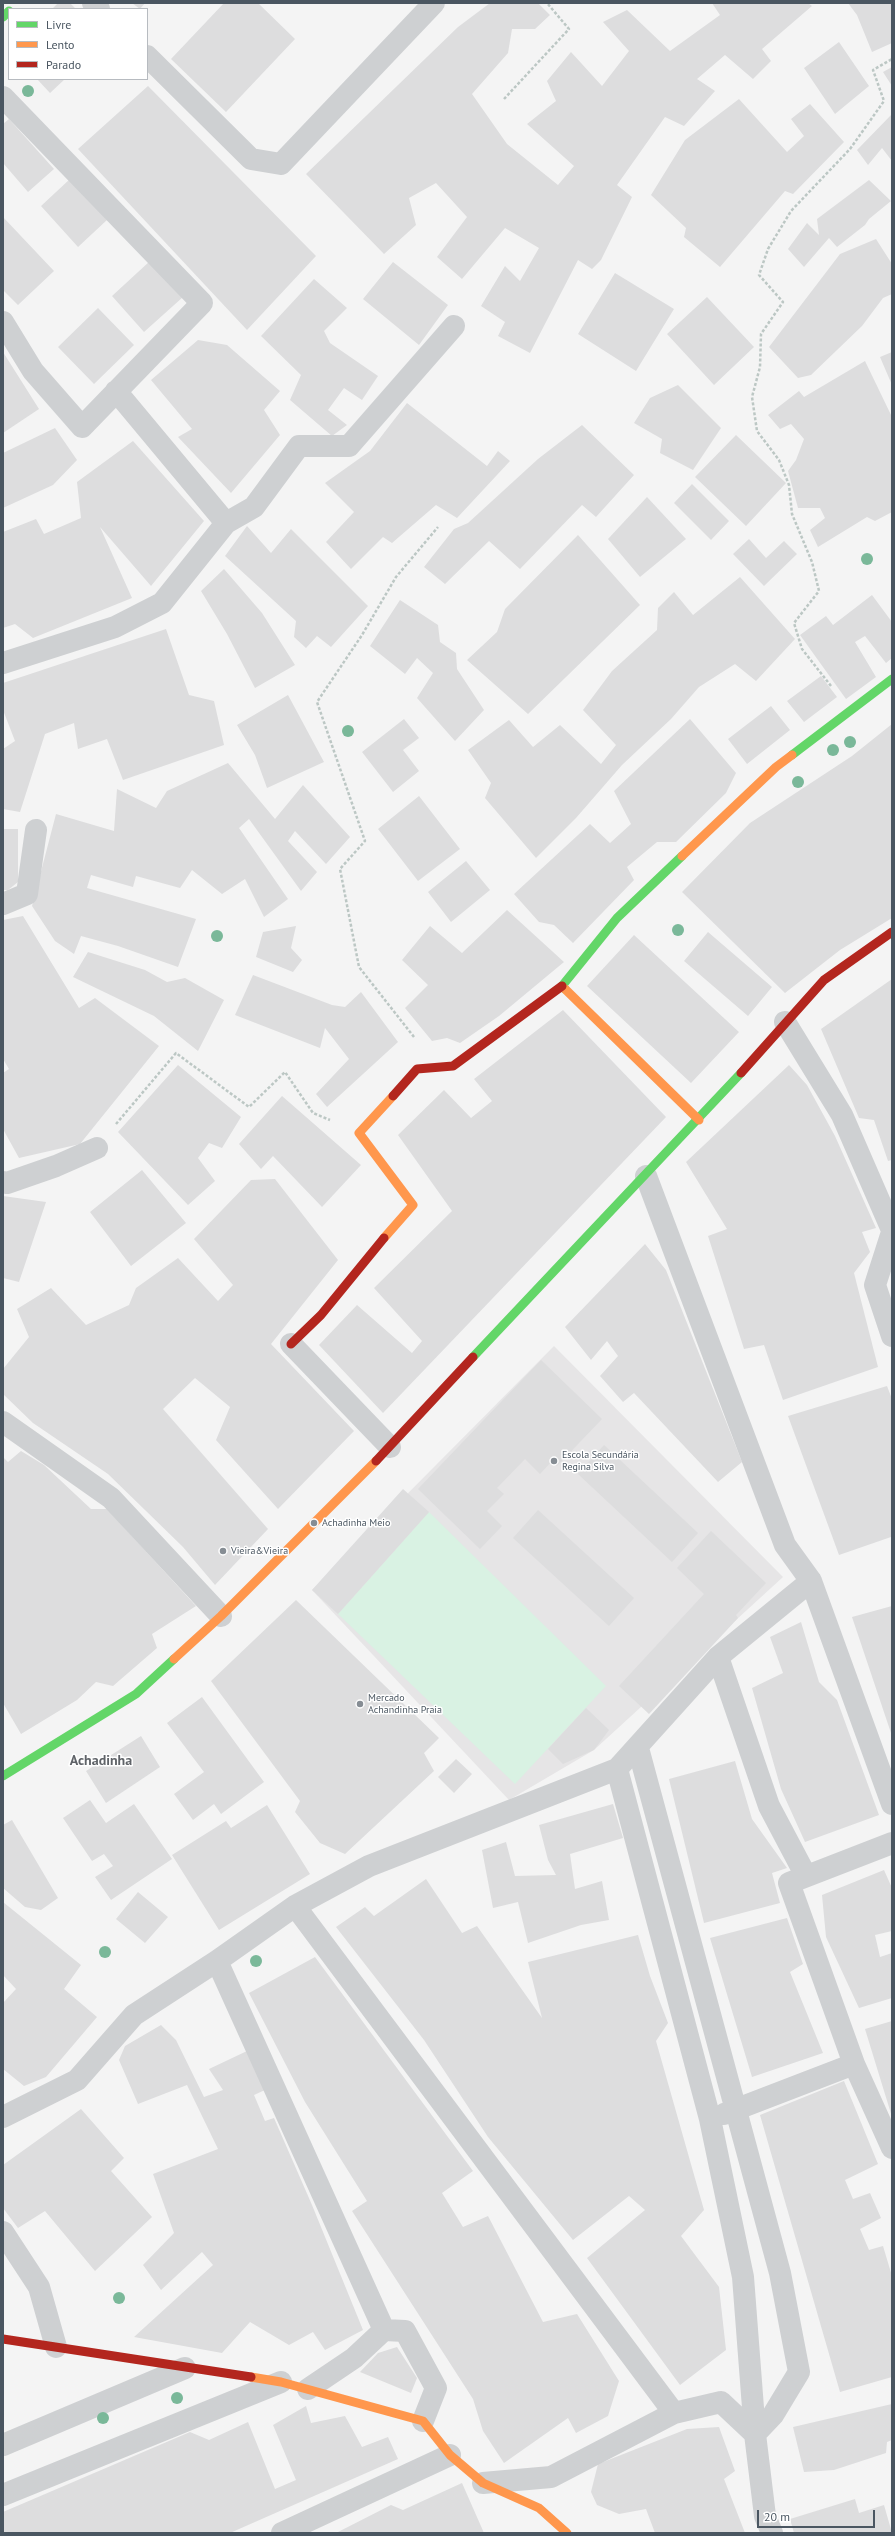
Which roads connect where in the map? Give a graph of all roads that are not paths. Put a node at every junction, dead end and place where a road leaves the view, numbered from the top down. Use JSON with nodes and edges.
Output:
{"nodes":[{"id":1,"x":434,"y":3,"type":"edge"},
{"id":2,"x":148,"y":57,"type":"edge"},
{"id":3,"x":3,"y":97,"type":"edge"},
{"id":4,"x":3,"y":322,"type":"edge"},
{"id":5,"x":454,"y":326,"type":"dead end"},
{"id":6,"x":116,"y":391,"type":"junction"},
{"id":7,"x":226,"y":523,"type":"junction"},
{"id":8,"x":3,"y":663,"type":"edge"},
{"id":9,"x":892,"y":679,"type":"edge"},
{"id":10,"x":36,"y":830,"type":"dead end"},
{"id":11,"x":3,"y":904,"type":"edge"},
{"id":12,"x":892,"y":932,"type":"edge"},
{"id":13,"x":562,"y":986,"type":"junction"},
{"id":14,"x":785,"y":1022,"type":"junction"},
{"id":15,"x":699,"y":1120,"type":"junction"},
{"id":16,"x":97,"y":1148,"type":"road end"},
{"id":17,"x":646,"y":1176,"type":"junction"},
{"id":18,"x":3,"y":1182,"type":"edge"},
{"id":19,"x":892,"y":1231,"type":"edge"},
{"id":20,"x":892,"y":1336,"type":"edge"},
{"id":21,"x":291,"y":1344,"type":"joint"},
{"id":22,"x":3,"y":1422,"type":"edge"},
{"id":23,"x":390,"y":1447,"type":"junction"},
{"id":24,"x":810,"y":1581,"type":"junction"},
{"id":25,"x":221,"y":1616,"type":"junction"},
{"id":26,"x":718,"y":1657,"type":"junction"},
{"id":27,"x":638,"y":1748,"type":"junction"},
{"id":28,"x":617,"y":1769,"type":"junction"},
{"id":29,"x":4,"y":1774,"type":"edge"},
{"id":30,"x":892,"y":1804,"type":"edge"},
{"id":31,"x":892,"y":1842,"type":"edge"},
{"id":32,"x":806,"y":1876,"type":"junction"},
{"id":33,"x":295,"y":1906,"type":"junction"},
{"id":34,"x":218,"y":1961,"type":"junction"},
{"id":35,"x":854,"y":2064,"type":"junction"},
{"id":36,"x":737,"y":2109,"type":"junction"},
{"id":37,"x":5,"y":2112,"type":"edge"},
{"id":38,"x":710,"y":2119,"type":"junction"},
{"id":39,"x":892,"y":2148,"type":"edge"},
{"id":40,"x":3,"y":2232,"type":"edge"},
{"id":41,"x":384,"y":2330,"type":"junction"},
{"id":42,"x":3,"y":2339,"type":"edge"},
{"id":43,"x":56,"y":2347,"type":"junction"},
{"id":44,"x":185,"y":2368,"type":"junction"},
{"id":45,"x":281,"y":2382,"type":"junction"},
{"id":46,"x":308,"y":2389,"type":"junction"},
{"id":47,"x":674,"y":2413,"type":"junction"},
{"id":48,"x":423,"y":2421,"type":"junction"},
{"id":49,"x":755,"y":2434,"type":"junction"},
{"id":50,"x":3,"y":2445,"type":"edge"},
{"id":51,"x":450,"y":2455,"type":"junction"},
{"id":52,"x":483,"y":2483,"type":"junction"},
{"id":53,"x":3,"y":2495,"type":"edge"},
{"id":54,"x":282,"y":2533,"type":"edge"},
{"id":55,"x":567,"y":2533,"type":"edge"},
{"id":56,"x":772,"y":2533,"type":"edge"}],
"edges":[{"from":1,"to":2,"type":"street"},
{"from":3,"to":6,"type":"street"},
{"from":4,"to":6,"type":"street"},
{"from":5,"to":7,"type":"street"},
{"from":6,"to":7,"type":"street"},
{"from":7,"to":8,"type":"street"},
{"from":9,"to":13,"type":"street"},
{"from":10,"to":11,"type":"street"},
{"from":12,"to":14,"type":"street"},
{"from":13,"to":15,"type":"street"},
{"from":13,"to":21,"type":"street"},
{"from":14,"to":15,"type":"street"},
{"from":14,"to":19,"type":"street"},
{"from":15,"to":17,"type":"street"},
{"from":16,"to":18,"type":"street"},
{"from":17,"to":23,"type":"street"},
{"from":17,"to":24,"type":"street"},
{"from":19,"to":20,"type":"street"},
{"from":21,"to":23,"type":"street"},
{"from":22,"to":25,"type":"street"},
{"from":23,"to":25,"type":"street"},
{"from":24,"to":26,"type":"street"},
{"from":24,"to":30,"type":"street"},
{"from":25,"to":29,"type":"street"},
{"from":26,"to":27,"type":"street"},
{"from":26,"to":32,"type":"street"},
{"from":27,"to":28,"type":"street"},
{"from":27,"to":36,"type":"street"},
{"from":28,"to":33,"type":"street"},
{"from":28,"to":38,"type":"street"},
{"from":31,"to":32,"type":"street"},
{"from":32,"to":35,"type":"street"},
{"from":33,"to":34,"type":"street"},
{"from":33,"to":47,"type":"street"},
{"from":34,"to":37,"type":"street"},
{"from":34,"to":41,"type":"street"},
{"from":35,"to":36,"type":"street"},
{"from":35,"to":39,"type":"street"},
{"from":36,"to":38,"type":"street"},
{"from":36,"to":49,"type":"street"},
{"from":38,"to":49,"type":"street"},
{"from":40,"to":43,"type":"street"},
{"from":41,"to":46,"type":"street"},
{"from":41,"to":48,"type":"street"},
{"from":42,"to":43,"type":"street"},
{"from":43,"to":44,"type":"street"},
{"from":44,"to":45,"type":"street"},
{"from":44,"to":50,"type":"street"},
{"from":45,"to":46,"type":"street"},
{"from":45,"to":53,"type":"street"},
{"from":46,"to":48,"type":"street"},
{"from":47,"to":49,"type":"street"},
{"from":47,"to":52,"type":"street"},
{"from":48,"to":51,"type":"street"},
{"from":49,"to":56,"type":"street"},
{"from":51,"to":52,"type":"street"},
{"from":51,"to":54,"type":"street"},
{"from":52,"to":55,"type":"street"}]}
